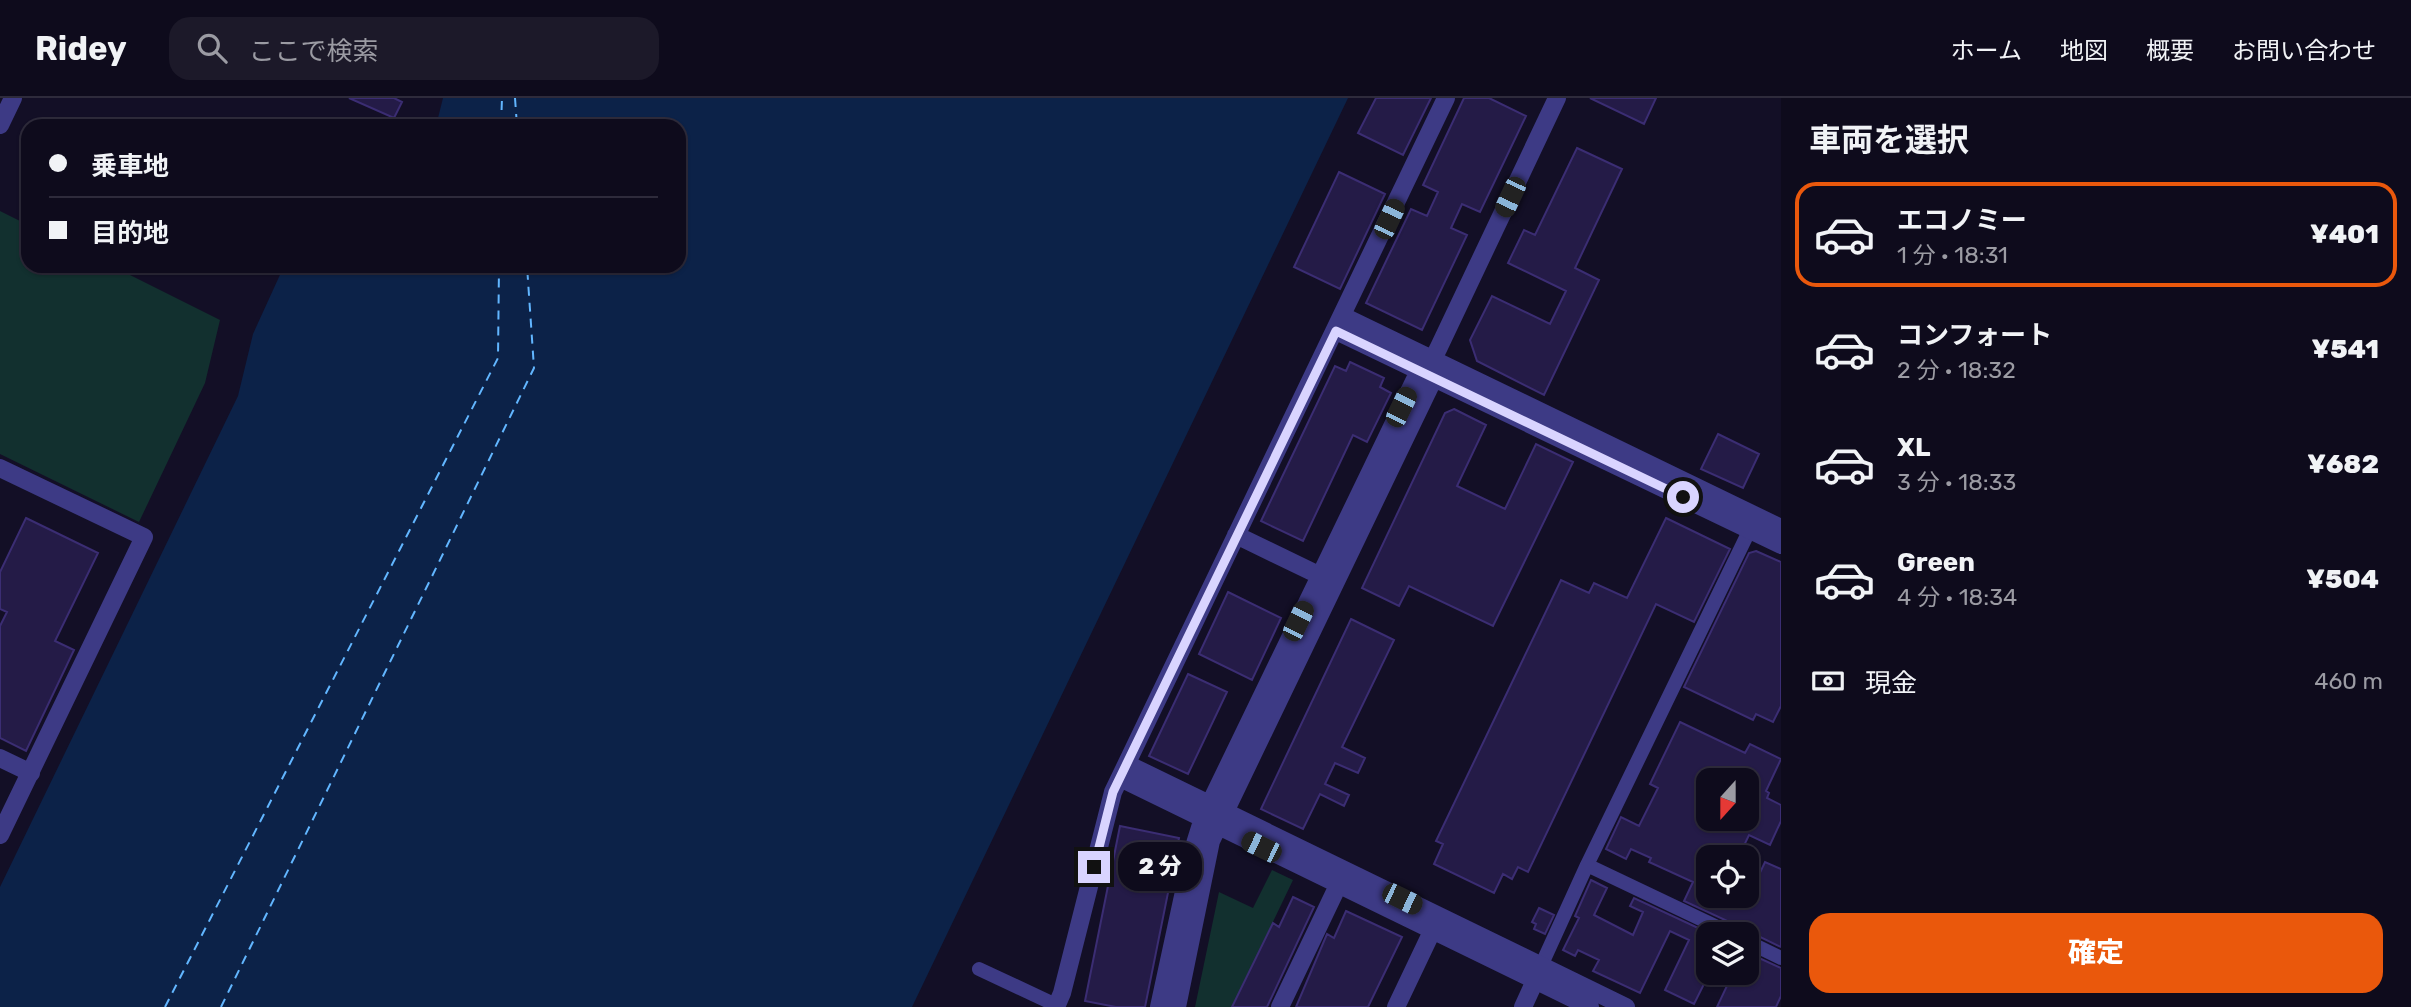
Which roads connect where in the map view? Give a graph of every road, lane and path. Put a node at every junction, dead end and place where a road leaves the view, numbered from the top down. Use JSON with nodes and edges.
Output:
{"nodes":[{"id":1,"x":13,"y":98,"type":"edge"},
{"id":2,"x":1446,"y":98,"type":"edge"},
{"id":3,"x":1557,"y":98,"type":"edge"},
{"id":4,"x":0,"y":125,"type":"edge"},
{"id":5,"x":1340,"y":323,"type":"junction"},
{"id":6,"x":1429,"y":369,"type":"junction"},
{"id":7,"x":0,"y":468,"type":"edge"},
{"id":8,"x":1753,"y":522,"type":"junction"},
{"id":9,"x":1781,"y":528,"type":"edge"},
{"id":10,"x":1236,"y":535,"type":"junction"},
{"id":11,"x":1781,"y":545,"type":"edge"},
{"id":12,"x":1328,"y":579,"type":"junction"},
{"id":13,"x":0,"y":758,"type":"edge"},
{"id":14,"x":1123,"y":771,"type":"junction"},
{"id":15,"x":31,"y":772,"type":"junction"},
{"id":16,"x":1214,"y":816,"type":"junction"},
{"id":17,"x":0,"y":835,"type":"edge"},
{"id":18,"x":1587,"y":865,"type":"junction"},
{"id":19,"x":1341,"y":879,"type":"junction"},
{"id":20,"x":1707,"y":922,"type":"edge"},
{"id":21,"x":1436,"y":924,"type":"junction"},
{"id":22,"x":1759,"y":948,"type":"edge"},
{"id":23,"x":1781,"y":958,"type":"edge"},
{"id":24,"x":979,"y":969,"type":"dead end"},
{"id":25,"x":1538,"y":974,"type":"junction"},
{"id":26,"x":1057,"y":1006,"type":"edge"},
{"id":27,"x":1158,"y":1007,"type":"edge"},
{"id":28,"x":1177,"y":1007,"type":"edge"},
{"id":29,"x":1280,"y":1007,"type":"edge"},
{"id":30,"x":1396,"y":1007,"type":"edge"},
{"id":31,"x":1523,"y":1007,"type":"edge"},
{"id":32,"x":1590,"y":1007,"type":"edge"},
{"id":33,"x":1626,"y":1007,"type":"edge"}],
"edges":[{"from":1,"to":4,"type":"street"},
{"from":2,"to":5,"type":"street"},
{"from":3,"to":6,"type":"street"},
{"from":5,"to":6,"type":"street"},
{"from":5,"to":10,"type":"street"},
{"from":6,"to":8,"type":"street"},
{"from":6,"to":12,"type":"street"},
{"from":7,"to":15,"type":"street"},
{"from":8,"to":9,"type":"street"},
{"from":8,"to":11,"type":"street"},
{"from":8,"to":18,"type":"street"},
{"from":10,"to":12,"type":"street"},
{"from":10,"to":14,"type":"street"},
{"from":12,"to":16,"type":"street"},
{"from":13,"to":15,"type":"street"},
{"from":14,"to":16,"type":"street"},
{"from":14,"to":26,"type":"street"},
{"from":15,"to":17,"type":"street"},
{"from":16,"to":19,"type":"street"},
{"from":16,"to":27,"type":"street"},
{"from":16,"to":28,"type":"street"},
{"from":18,"to":20,"type":"street"},
{"from":18,"to":25,"type":"street"},
{"from":19,"to":21,"type":"street"},
{"from":19,"to":29,"type":"street"},
{"from":21,"to":25,"type":"street"},
{"from":21,"to":30,"type":"street"},
{"from":22,"to":23,"type":"street"},
{"from":24,"to":26,"type":"street"},
{"from":25,"to":31,"type":"street"},
{"from":25,"to":32,"type":"street"},
{"from":25,"to":33,"type":"street"}]}
